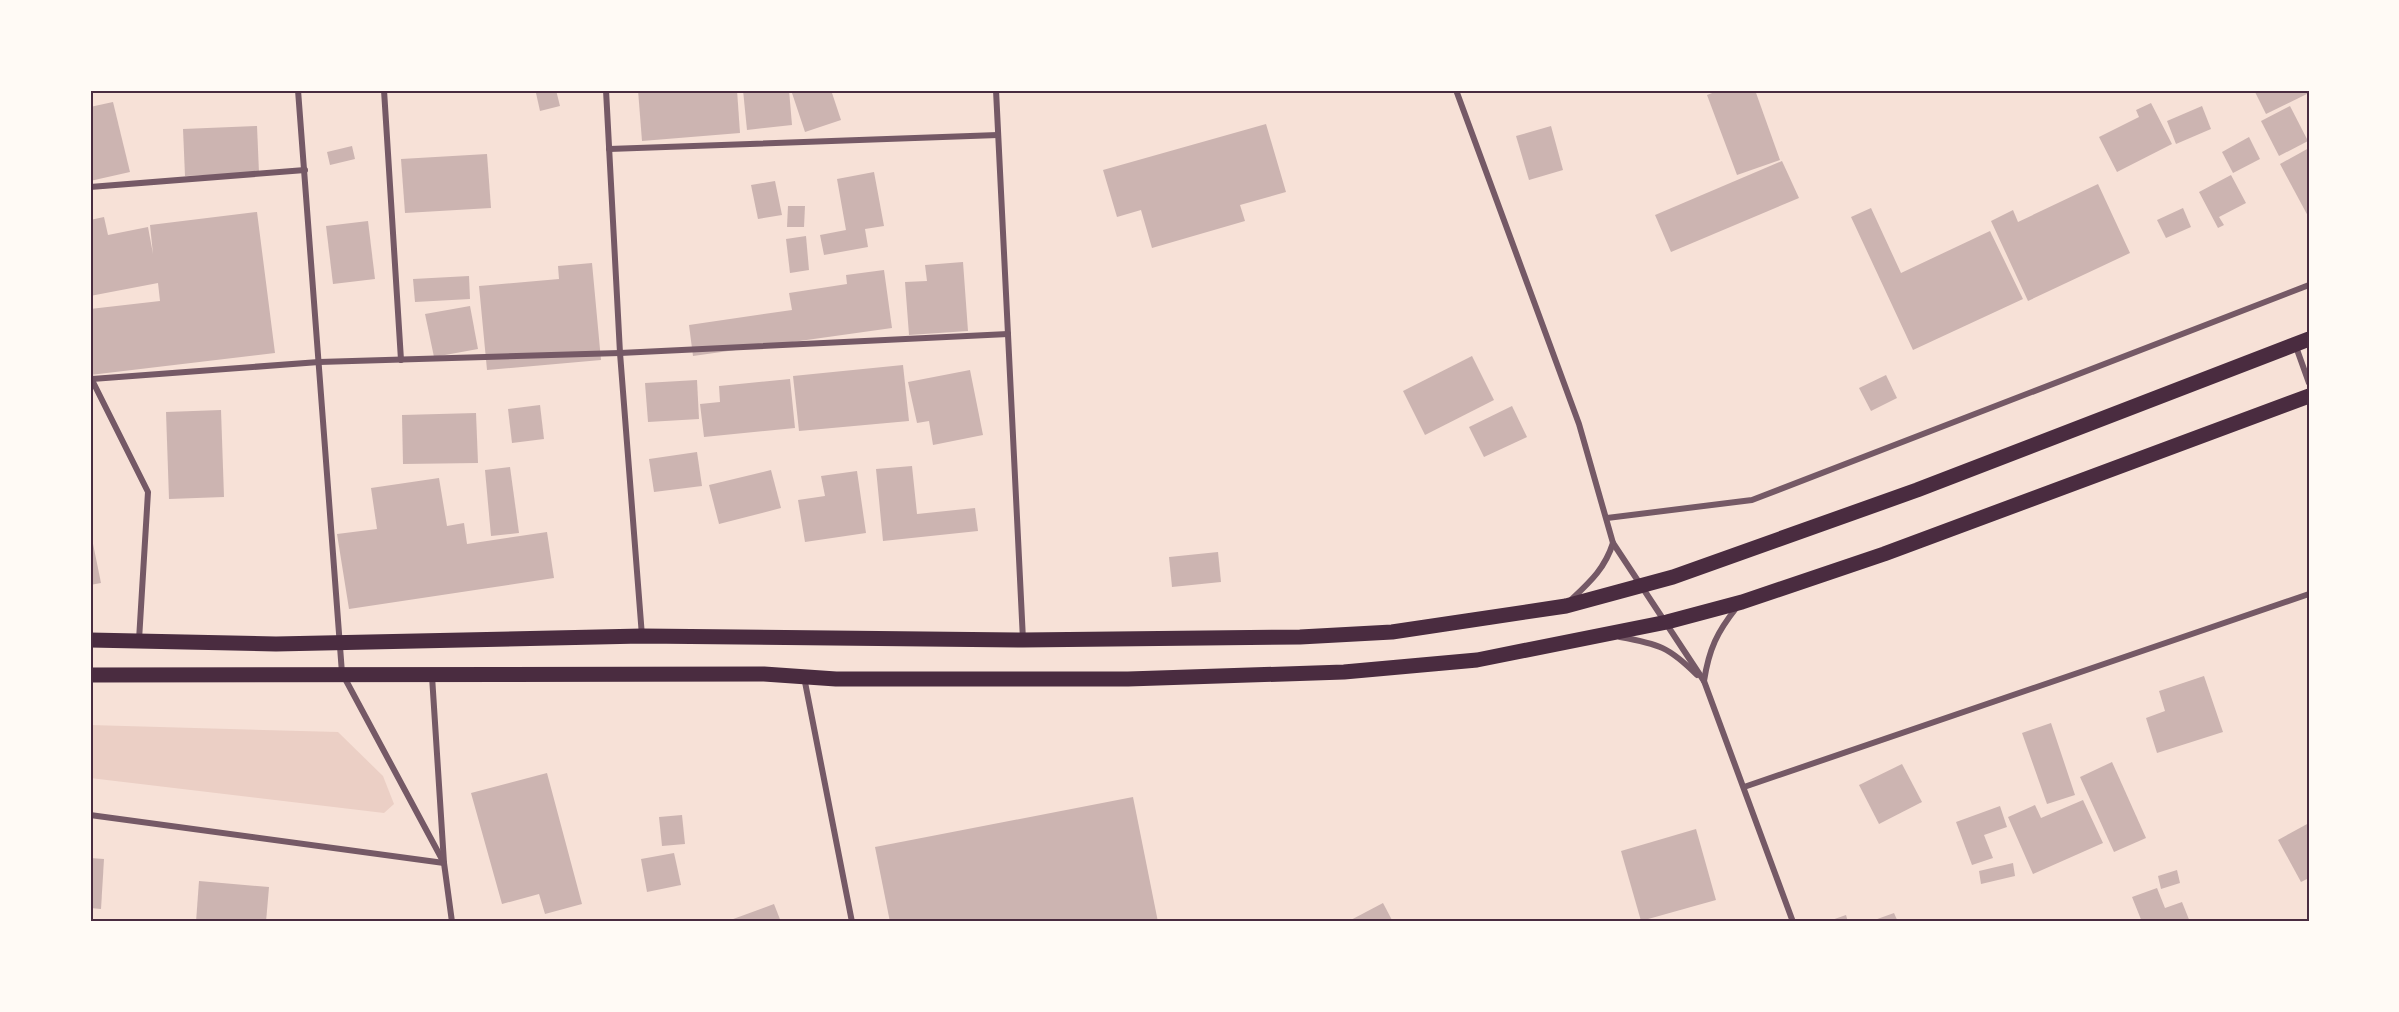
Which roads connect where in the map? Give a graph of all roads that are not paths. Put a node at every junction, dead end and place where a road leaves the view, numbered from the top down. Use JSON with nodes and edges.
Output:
{"nodes":[{"id":1,"x":298,"y":90,"type":"edge"},
{"id":2,"x":384,"y":90,"type":"edge"},
{"id":3,"x":606,"y":90,"type":"edge"},
{"id":4,"x":996,"y":90,"type":"edge"},
{"id":5,"x":1456,"y":90,"type":"edge"},
{"id":6,"x":998,"y":135,"type":"junction"},
{"id":7,"x":609,"y":149,"type":"junction"},
{"id":8,"x":304,"y":170,"type":"junction"},
{"id":9,"x":90,"y":187,"type":"edge"},
{"id":10,"x":2309,"y":285,"type":"edge"},
{"id":11,"x":1008,"y":334,"type":"junction"},
{"id":12,"x":2302,"y":341,"type":"edge"},
{"id":13,"x":620,"y":353,"type":"junction"},
{"id":14,"x":401,"y":360,"type":"junction"},
{"id":15,"x":319,"y":362,"type":"junction"},
{"id":16,"x":91,"y":377,"type":"edge"},
{"id":17,"x":2309,"y":383,"type":"edge"},
{"id":18,"x":2309,"y":396,"type":"edge"},
{"id":19,"x":1607,"y":518,"type":"junction"},
{"id":20,"x":1613,"y":543,"type":"junction"},
{"id":21,"x":1642,"y":587,"type":"junction"},
{"id":22,"x":2309,"y":594,"type":"edge"},
{"id":23,"x":1742,"y":602,"type":"junction"},
{"id":24,"x":1566,"y":606,"type":"junction"},
{"id":25,"x":1667,"y":622,"type":"junction"},
{"id":26,"x":1608,"y":634,"type":"junction"},
{"id":27,"x":642,"y":636,"type":"junction"},
{"id":28,"x":90,"y":640,"type":"edge"},
{"id":29,"x":1023,"y":640,"type":"junction"},
{"id":30,"x":139,"y":641,"type":"junction"},
{"id":31,"x":339,"y":643,"type":"junction"},
{"id":32,"x":342,"y":673,"type":"junction"},
{"id":33,"x":432,"y":674,"type":"junction"},
{"id":34,"x":90,"y":675,"type":"edge"},
{"id":35,"x":804,"y":677,"type":"junction"},
{"id":36,"x":1704,"y":681,"type":"junction"},
{"id":37,"x":1744,"y":788,"type":"junction"},
{"id":38,"x":90,"y":815,"type":"edge"},
{"id":39,"x":444,"y":863,"type":"junction"},
{"id":40,"x":452,"y":922,"type":"edge"},
{"id":41,"x":852,"y":922,"type":"edge"},
{"id":42,"x":1793,"y":922,"type":"edge"}],
"edges":[{"from":1,"to":8,"type":"street"},
{"from":2,"to":14,"type":"street"},
{"from":3,"to":7,"type":"street"},
{"from":4,"to":6,"type":"street"},
{"from":5,"to":19,"type":"street"},
{"from":6,"to":7,"type":"street"},
{"from":6,"to":11,"type":"street"},
{"from":7,"to":13,"type":"street"},
{"from":8,"to":9,"type":"street"},
{"from":8,"to":15,"type":"street"},
{"from":10,"to":19,"type":"street"},
{"from":11,"to":13,"type":"street"},
{"from":11,"to":29,"type":"street"},
{"from":12,"to":17,"type":"street"},
{"from":12,"to":21,"type":"main road"},
{"from":13,"to":14,"type":"street"},
{"from":13,"to":27,"type":"street"},
{"from":14,"to":15,"type":"street"},
{"from":15,"to":16,"type":"street"},
{"from":15,"to":31,"type":"street"},
{"from":16,"to":30,"type":"street"},
{"from":18,"to":23,"type":"main road"},
{"from":19,"to":20,"type":"street"},
{"from":20,"to":21,"type":"street"},
{"from":20,"to":24,"type":"street"},
{"from":21,"to":24,"type":"main road"},
{"from":21,"to":25,"type":"street"},
{"from":22,"to":37,"type":"street"},
{"from":23,"to":25,"type":"main road"},
{"from":23,"to":36,"type":"street"},
{"from":24,"to":29,"type":"main road"},
{"from":25,"to":26,"type":"main road"},
{"from":25,"to":36,"type":"street"},
{"from":26,"to":35,"type":"main road"},
{"from":26,"to":36,"type":"street"},
{"from":27,"to":29,"type":"main road"},
{"from":27,"to":31,"type":"main road"},
{"from":28,"to":30,"type":"main road"},
{"from":30,"to":31,"type":"main road"},
{"from":31,"to":32,"type":"street"},
{"from":32,"to":33,"type":"main road"},
{"from":32,"to":34,"type":"main road"},
{"from":32,"to":39,"type":"street"},
{"from":33,"to":35,"type":"main road"},
{"from":33,"to":39,"type":"street"},
{"from":35,"to":41,"type":"street"},
{"from":36,"to":37,"type":"street"},
{"from":37,"to":42,"type":"street"},
{"from":38,"to":39,"type":"street"},
{"from":39,"to":40,"type":"street"}]}
